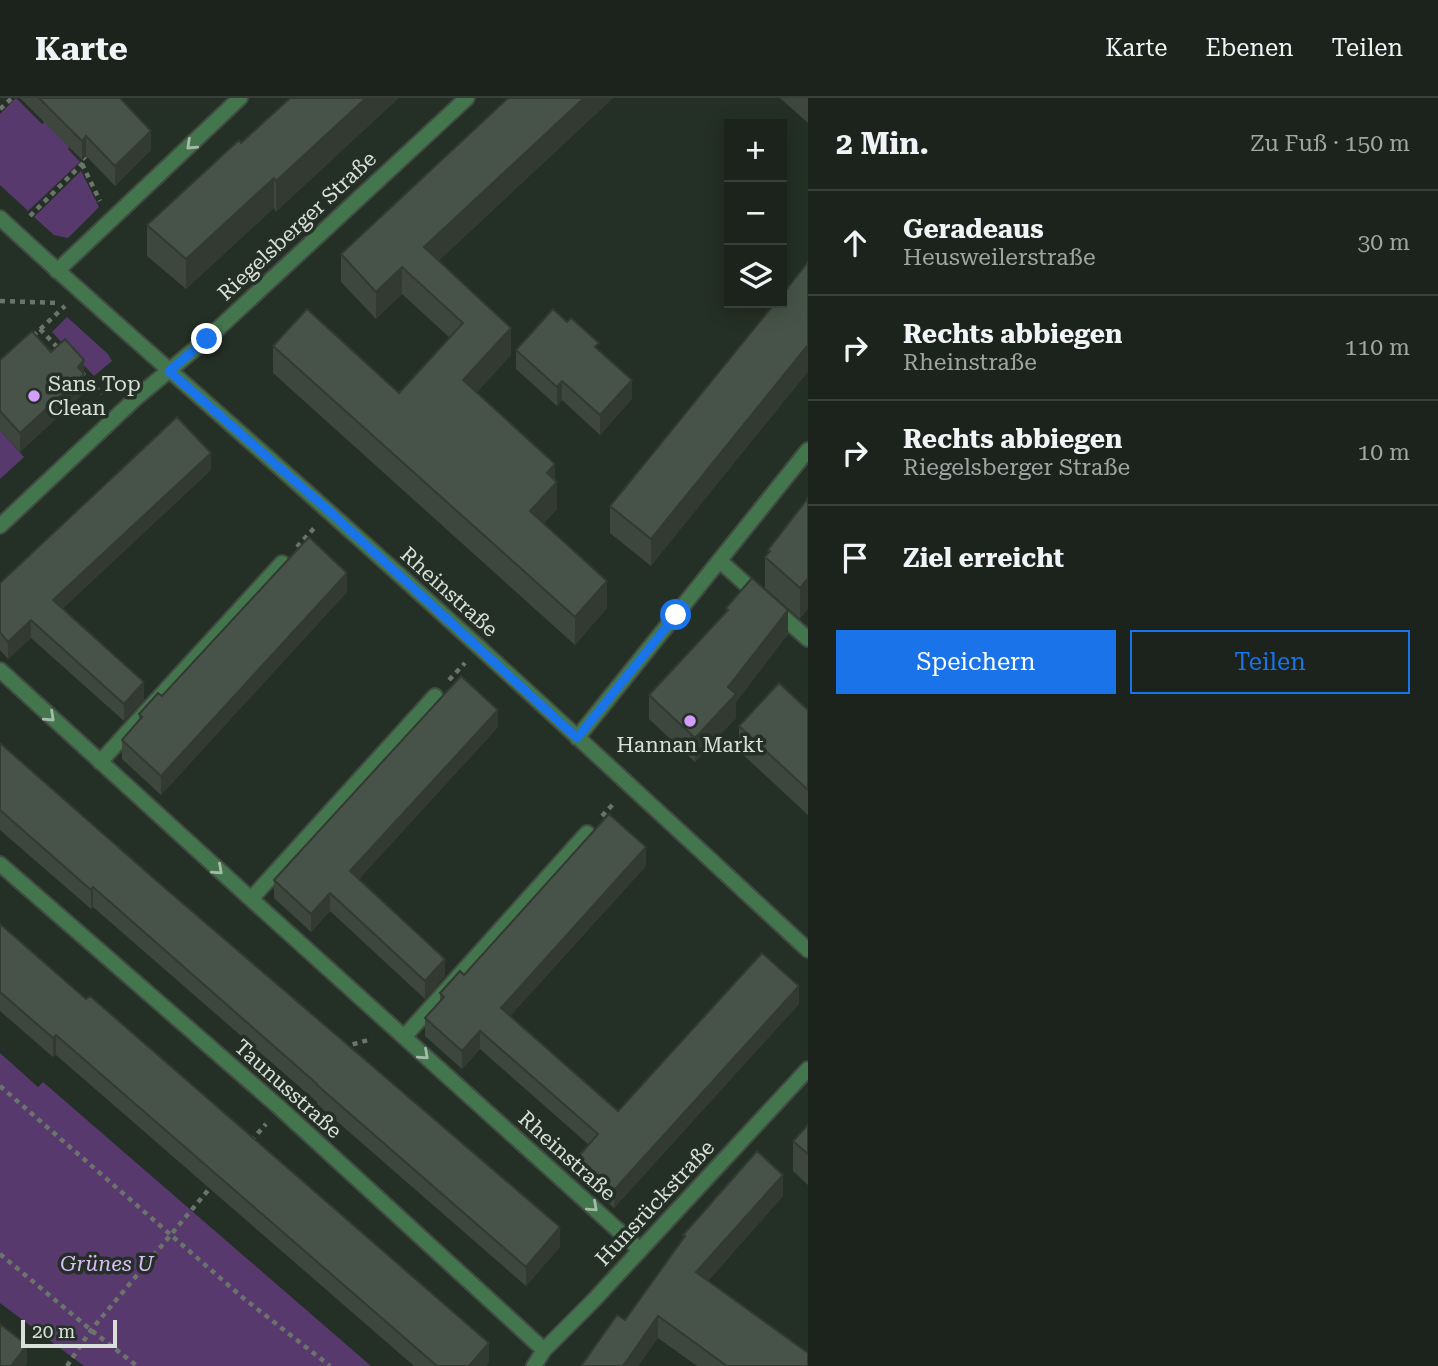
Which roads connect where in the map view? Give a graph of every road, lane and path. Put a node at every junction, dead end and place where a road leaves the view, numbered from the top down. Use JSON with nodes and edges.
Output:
{"nodes":[{"id":1,"x":12,"y":98,"type":"edge"},
{"id":2,"x":240,"y":98,"type":"edge"},
{"id":3,"x":467,"y":98,"type":"edge"},
{"id":4,"x":0,"y":109,"type":"edge"},
{"id":5,"x":102,"y":205,"type":"dead end"},
{"id":6,"x":32,"y":213,"type":"dead end"},
{"id":7,"x":0,"y":218,"type":"edge"},
{"id":8,"x":57,"y":271,"type":"junction"},
{"id":9,"x":0,"y":301,"type":"edge"},
{"id":10,"x":40,"y":329,"type":"junction"},
{"id":11,"x":30,"y":338,"type":"edge"},
{"id":12,"x":67,"y":357,"type":"edge"},
{"id":13,"x":76,"y":366,"type":"edge"},
{"id":14,"x":169,"y":371,"type":"junction"},
{"id":15,"x":103,"y":394,"type":"dead end"},
{"id":16,"x":808,"y":450,"type":"edge"},
{"id":17,"x":0,"y":526,"type":"edge"},
{"id":18,"x":720,"y":561,"type":"junction"},
{"id":19,"x":282,"y":563,"type":"edge"},
{"id":20,"x":808,"y":639,"type":"edge"},
{"id":21,"x":0,"y":670,"type":"edge"},
{"id":22,"x":435,"y":696,"type":"dead end"},
{"id":23,"x":577,"y":738,"type":"junction"},
{"id":24,"x":100,"y":762,"type":"junction"},
{"id":25,"x":630,"y":786,"type":"junction"},
{"id":26,"x":587,"y":833,"type":"joint"},
{"id":27,"x":0,"y":864,"type":"edge"},
{"id":28,"x":251,"y":899,"type":"junction"},
{"id":29,"x":808,"y":950,"type":"edge"},
{"id":30,"x":404,"y":1037,"type":"junction"},
{"id":31,"x":361,"y":1043,"type":"dead end"},
{"id":32,"x":332,"y":1050,"type":"edge"},
{"id":33,"x":808,"y":1069,"type":"edge"},
{"id":34,"x":0,"y":1086,"type":"edge"},
{"id":35,"x":281,"y":1108,"type":"junction"},
{"id":36,"x":244,"y":1149,"type":"edge"},
{"id":37,"x":210,"y":1188,"type":"edge"},
{"id":38,"x":171,"y":1234,"type":"junction"},
{"id":39,"x":640,"y":1250,"type":"junction"},
{"id":40,"x":0,"y":1254,"type":"edge"},
{"id":41,"x":91,"y":1330,"type":"junction"},
{"id":42,"x":544,"y":1350,"type":"junction"},
{"id":43,"x":67,"y":1366,"type":"edge"},
{"id":44,"x":137,"y":1366,"type":"edge"},
{"id":45,"x":330,"y":1366,"type":"edge"},
{"id":46,"x":534,"y":1366,"type":"edge"}],
"edges":[{"from":1,"to":4,"type":"path"},
{"from":2,"to":8,"type":"street","one_way":true},
{"from":3,"to":14,"type":"street","name":"Riegelsberger Straße"},
{"from":5,"to":6,"type":"path"},
{"from":7,"to":8,"type":"street","name":"Rheinstraße"},
{"from":8,"to":14,"type":"street","name":"Rheinstraße"},
{"from":9,"to":10,"type":"path"},
{"from":10,"to":11,"type":"path"},
{"from":10,"to":12,"type":"path"},
{"from":13,"to":15,"type":"path"},
{"from":14,"to":17,"type":"street","name":"Riegelsberger Straße"},
{"from":14,"to":23,"type":"street","name":"Rheinstraße"},
{"from":16,"to":18,"type":"street"},
{"from":18,"to":20,"type":"street"},
{"from":18,"to":23,"type":"street"},
{"from":19,"to":24,"type":"street"},
{"from":21,"to":24,"type":"street","name":"Rheinstraße","one_way":true},
{"from":22,"to":28,"type":"street"},
{"from":23,"to":25,"type":"street","name":"Rheinstraße"},
{"from":24,"to":28,"type":"street","name":"Rheinstraße","one_way":true},
{"from":25,"to":26,"type":"path"},
{"from":25,"to":29,"type":"street","name":"Rheinstraße"},
{"from":26,"to":30,"type":"street"},
{"from":27,"to":35,"type":"street","name":"Taunusstraße"},
{"from":28,"to":30,"type":"street","name":"Rheinstraße"},
{"from":30,"to":39,"type":"street","name":"Rheinstraße","one_way":true},
{"from":31,"to":32,"type":"path"},
{"from":33,"to":39,"type":"street","name":"Hunsrückstraße"},
{"from":34,"to":38,"type":"path"},
{"from":35,"to":36,"type":"path"},
{"from":35,"to":42,"type":"street","name":"Taunusstraße"},
{"from":37,"to":38,"type":"path"},
{"from":38,"to":41,"type":"path"},
{"from":38,"to":45,"type":"path"},
{"from":39,"to":42,"type":"street","name":"Hunsrückstraße"},
{"from":40,"to":41,"type":"path"},
{"from":41,"to":43,"type":"path"},
{"from":41,"to":44,"type":"path"},
{"from":42,"to":46,"type":"street","name":"Hunsrückstraße"}]}
